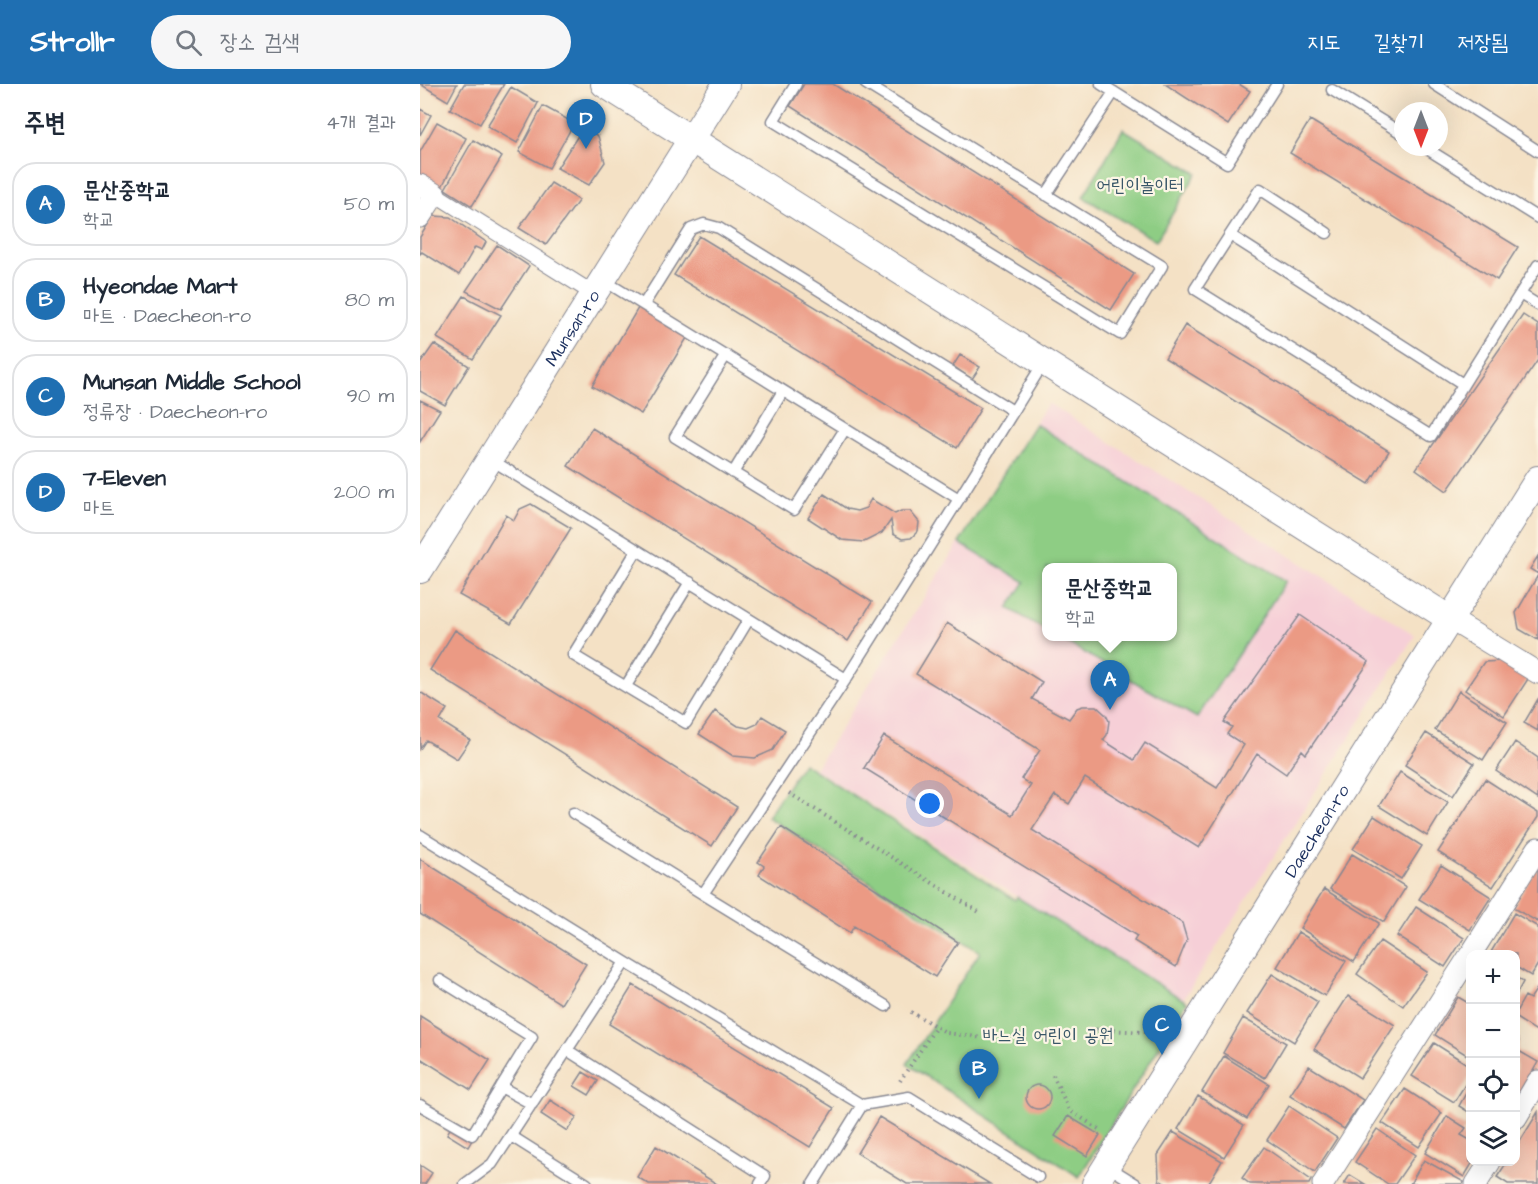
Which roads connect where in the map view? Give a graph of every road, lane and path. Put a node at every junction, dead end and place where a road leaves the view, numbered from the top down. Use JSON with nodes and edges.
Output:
{"nodes":[{"id":1,"x":604,"y":84,"type":"edge"},
{"id":2,"x":726,"y":84,"type":"edge"},
{"id":3,"x":796,"y":84,"type":"edge"},
{"id":4,"x":866,"y":84,"type":"edge"},
{"id":5,"x":1101,"y":84,"type":"edge"},
{"id":6,"x":1277,"y":84,"type":"edge"},
{"id":7,"x":1434,"y":84,"type":"edge"},
{"id":8,"x":1332,"y":90,"type":"dead end"},
{"id":9,"x":1114,"y":92,"type":"junction"},
{"id":10,"x":1394,"y":128,"type":"edge"},
{"id":11,"x":692,"y":138,"type":"junction"},
{"id":12,"x":1538,"y":151,"type":"edge"},
{"id":13,"x":1438,"y":156,"type":"edge"},
{"id":14,"x":427,"y":189,"type":"edge"},
{"id":15,"x":1046,"y":195,"type":"junction"},
{"id":16,"x":420,"y":217,"type":"edge"},
{"id":17,"x":1538,"y":218,"type":"edge"},
{"id":18,"x":1328,"y":232,"type":"dead end"},
{"id":19,"x":1230,"y":235,"type":"junction"},
{"id":20,"x":1538,"y":265,"type":"edge"},
{"id":21,"x":598,"y":287,"type":"junction"},
{"id":22,"x":1520,"y":294,"type":"junction"},
{"id":23,"x":644,"y":304,"type":"junction"},
{"id":24,"x":1538,"y":305,"type":"edge"},
{"id":25,"x":726,"y":355,"type":"junction"},
{"id":26,"x":1044,"y":362,"type":"junction"},
{"id":27,"x":1463,"y":384,"type":"junction"},
{"id":28,"x":783,"y":391,"type":"junction"},
{"id":29,"x":1013,"y":411,"type":"junction"},
{"id":30,"x":845,"y":429,"type":"junction"},
{"id":31,"x":490,"y":459,"type":"junction"},
{"id":32,"x":733,"y":473,"type":"junction"},
{"id":33,"x":1538,"y":479,"type":"edge"},
{"id":34,"x":958,"y":499,"type":"junction"},
{"id":35,"x":637,"y":550,"type":"junction"},
{"id":36,"x":420,"y":570,"type":"edge"},
{"id":37,"x":690,"y":582,"type":"junction"},
{"id":38,"x":749,"y":619,"type":"junction"},
{"id":39,"x":1450,"y":619,"type":"junction"},
{"id":40,"x":1538,"y":674,"type":"edge"},
{"id":41,"x":846,"y":679,"type":"junction"},
{"id":42,"x":626,"y":687,"type":"junction"},
{"id":43,"x":775,"y":785,"type":"junction"},
{"id":44,"x":573,"y":813,"type":"dead end"},
{"id":45,"x":420,"y":835,"type":"edge"},
{"id":46,"x":1538,"y":848,"type":"edge"},
{"id":47,"x":703,"y":894,"type":"junction"},
{"id":48,"x":979,"y":912,"type":"dead end"},
{"id":49,"x":1474,"y":950,"type":"edge"},
{"id":50,"x":625,"y":962,"type":"junction"},
{"id":51,"x":1466,"y":963,"type":"edge"},
{"id":52,"x":440,"y":980,"type":"dead end"},
{"id":53,"x":886,"y":1006,"type":"dead end"},
{"id":54,"x":911,"y":1012,"type":"dead end"},
{"id":55,"x":936,"y":1027,"type":"junction"},
{"id":56,"x":1090,"y":1029,"type":"dead end"},
{"id":57,"x":983,"y":1038,"type":"dead end"},
{"id":58,"x":1183,"y":1045,"type":"junction"},
{"id":59,"x":567,"y":1050,"type":"junction"},
{"id":60,"x":1053,"y":1075,"type":"dead end"},
{"id":61,"x":1538,"y":1081,"type":"edge"},
{"id":62,"x":501,"y":1087,"type":"junction"},
{"id":63,"x":887,"y":1101,"type":"junction"},
{"id":64,"x":420,"y":1104,"type":"edge"},
{"id":65,"x":532,"y":1104,"type":"junction"},
{"id":66,"x":862,"y":1105,"type":"junction"},
{"id":67,"x":1519,"y":1112,"type":"edge"},
{"id":68,"x":511,"y":1136,"type":"junction"},
{"id":69,"x":1121,"y":1143,"type":"junction"},
{"id":70,"x":1487,"y":1166,"type":"edge"},
{"id":71,"x":1101,"y":1175,"type":"edge"},
{"id":72,"x":1038,"y":1177,"type":"dead end"},
{"id":73,"x":465,"y":1184,"type":"edge"},
{"id":74,"x":587,"y":1184,"type":"edge"},
{"id":75,"x":760,"y":1184,"type":"edge"},
{"id":76,"x":813,"y":1184,"type":"edge"},
{"id":77,"x":1136,"y":1184,"type":"edge"},
{"id":78,"x":1323,"y":1184,"type":"edge"},
{"id":79,"x":1476,"y":1184,"type":"edge"}],
"edges":[{"from":1,"to":11,"type":"street"},
{"from":2,"to":11,"type":"street","name":"Munsan-ro"},
{"from":3,"to":15,"type":"lane"},
{"from":4,"to":15,"type":"lane"},
{"from":5,"to":9,"type":"lane"},
{"from":6,"to":9,"type":"lane"},
{"from":7,"to":12,"type":"lane"},
{"from":8,"to":10,"type":"lane"},
{"from":9,"to":15,"type":"lane"},
{"from":11,"to":21,"type":"street","name":"Munsan-ro"},
{"from":11,"to":26,"type":"street"},
{"from":13,"to":17,"type":"lane"},
{"from":14,"to":16,"type":"street"},
{"from":14,"to":21,"type":"street"},
{"from":18,"to":19,"type":"lane"},
{"from":19,"to":27,"type":"lane"},
{"from":19,"to":27,"type":"lane"},
{"from":20,"to":22,"type":"lane"},
{"from":21,"to":23,"type":"lane"},
{"from":21,"to":31,"type":"street","name":"Munsan-ro"},
{"from":22,"to":24,"type":"lane"},
{"from":22,"to":27,"type":"lane"},
{"from":23,"to":25,"type":"lane"},
{"from":23,"to":29,"type":"lane"},
{"from":25,"to":28,"type":"lane"},
{"from":25,"to":32,"type":"lane"},
{"from":26,"to":29,"type":"lane"},
{"from":26,"to":39,"type":"street"},
{"from":28,"to":30,"type":"lane"},
{"from":28,"to":32,"type":"lane"},
{"from":29,"to":34,"type":"lane"},
{"from":30,"to":32,"type":"lane"},
{"from":30,"to":34,"type":"lane"},
{"from":31,"to":35,"type":"lane"},
{"from":31,"to":36,"type":"street","name":"Munsan-ro"},
{"from":33,"to":39,"type":"street","name":"Daecheon-ro"},
{"from":34,"to":41,"type":"lane"},
{"from":35,"to":37,"type":"lane"},
{"from":35,"to":42,"type":"lane"},
{"from":37,"to":38,"type":"lane"},
{"from":37,"to":42,"type":"lane"},
{"from":38,"to":41,"type":"lane"},
{"from":38,"to":42,"type":"lane"},
{"from":39,"to":40,"type":"street"},
{"from":39,"to":58,"type":"street","name":"Daecheon-ro"},
{"from":41,"to":43,"type":"lane"},
{"from":43,"to":47,"type":"lane"},
{"from":43,"to":48,"type":"path"},
{"from":44,"to":47,"type":"lane"},
{"from":45,"to":50,"type":"lane"},
{"from":46,"to":49,"type":"street"},
{"from":47,"to":53,"type":"lane"},
{"from":50,"to":59,"type":"lane"},
{"from":50,"to":66,"type":"lane"},
{"from":51,"to":78,"type":"street"},
{"from":52,"to":62,"type":"lane"},
{"from":54,"to":55,"type":"path"},
{"from":55,"to":57,"type":"path"},
{"from":55,"to":63,"type":"path"},
{"from":56,"to":58,"type":"path"},
{"from":58,"to":69,"type":"street","name":"Daecheon-ro"},
{"from":59,"to":65,"type":"lane"},
{"from":59,"to":75,"type":"lane"},
{"from":60,"to":69,"type":"path"},
{"from":61,"to":67,"type":"street"},
{"from":62,"to":64,"type":"lane"},
{"from":62,"to":65,"type":"lane"},
{"from":63,"to":66,"type":"lane"},
{"from":63,"to":72,"type":"lane"},
{"from":65,"to":68,"type":"lane"},
{"from":66,"to":76,"type":"lane"},
{"from":68,"to":73,"type":"lane"},
{"from":68,"to":74,"type":"lane"},
{"from":69,"to":71,"type":"street","name":"Daecheon-ro"},
{"from":70,"to":79,"type":"street"},
{"from":71,"to":77,"type":"lane"}]}
